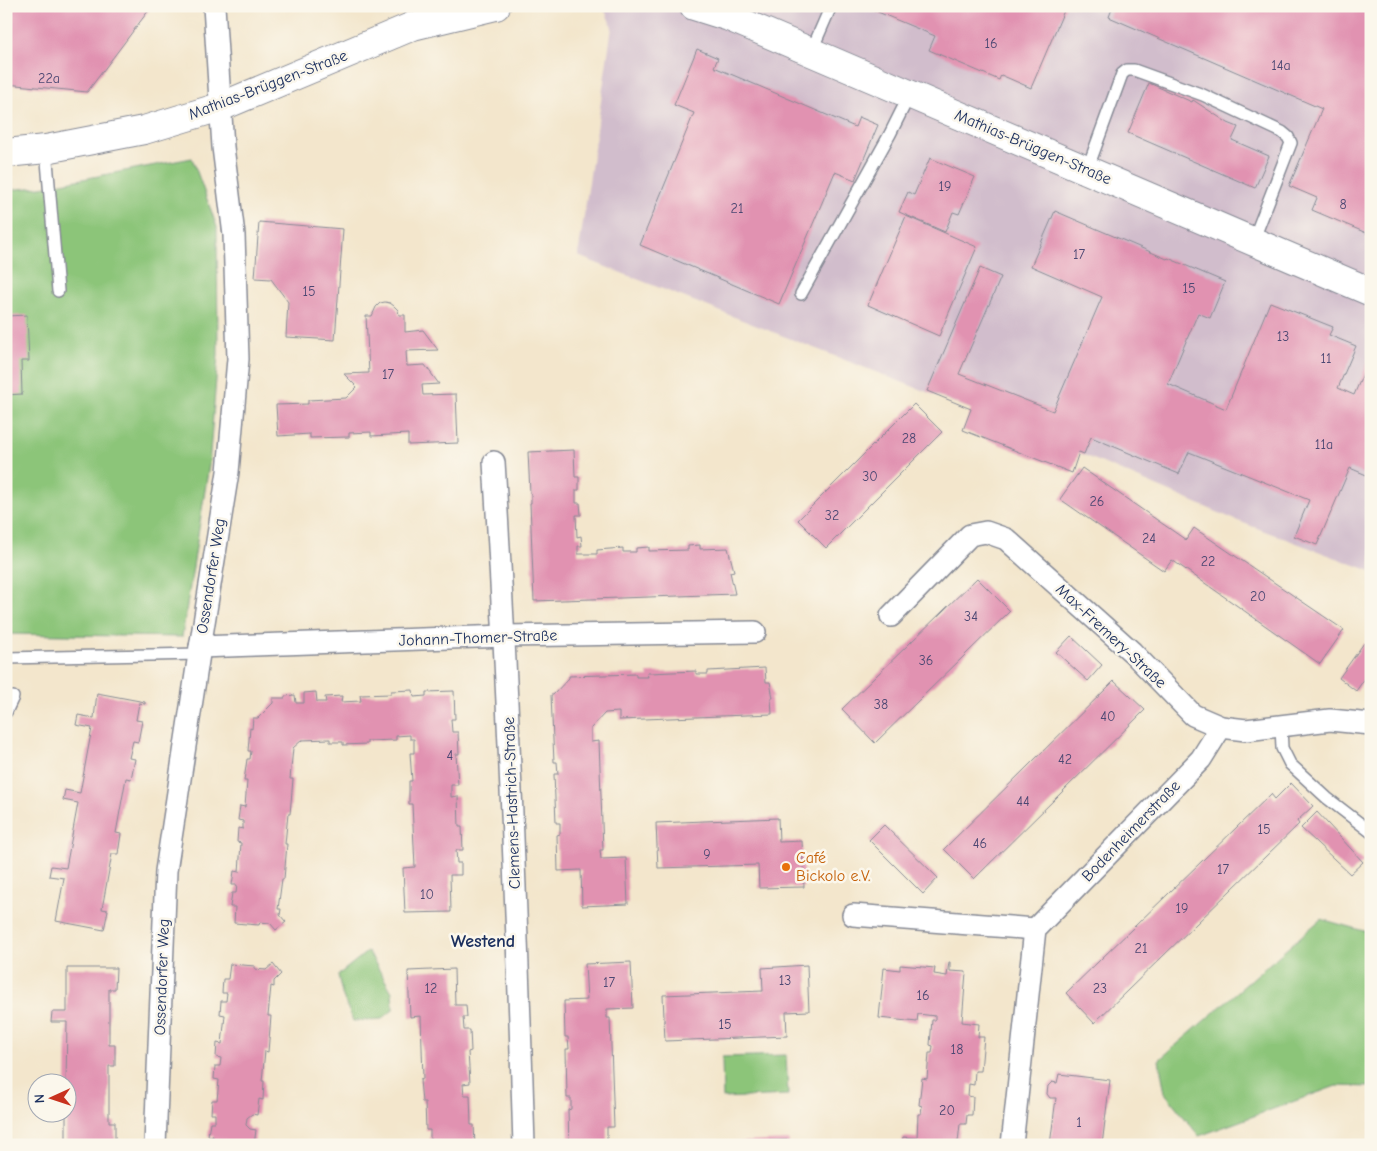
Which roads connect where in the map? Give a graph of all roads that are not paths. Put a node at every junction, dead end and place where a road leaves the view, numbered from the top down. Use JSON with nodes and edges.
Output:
{"nodes":[{"id":1,"x":214,"y":6,"type":"edge"},
{"id":2,"x":496,"y":6,"type":"edge"},
{"id":3,"x":694,"y":6,"type":"edge"},
{"id":4,"x":831,"y":6,"type":"edge"},
{"id":5,"x":812,"y":52,"type":"junction"},
{"id":6,"x":910,"y":94,"type":"junction"},
{"id":7,"x":220,"y":107,"type":"junction"},
{"id":8,"x":46,"y":149,"type":"junction"},
{"id":9,"x":6,"y":153,"type":"edge"},
{"id":10,"x":1087,"y":170,"type":"junction"},
{"id":11,"x":1253,"y":241,"type":"junction"},
{"id":12,"x":58,"y":291,"type":"dead end"},
{"id":13,"x":1371,"y":292,"type":"edge"},
{"id":14,"x":801,"y":294,"type":"dead end"},
{"id":15,"x":494,"y":462,"type":"dead end"},
{"id":16,"x":890,"y":616,"type":"dead end"},
{"id":17,"x":755,"y":632,"type":"dead end"},
{"id":18,"x":505,"y":636,"type":"junction"},
{"id":19,"x":199,"y":650,"type":"junction"},
{"id":20,"x":6,"y":658,"type":"edge"},
{"id":21,"x":13,"y":697,"type":"dead end"},
{"id":22,"x":6,"y":712,"type":"edge"},
{"id":23,"x":1371,"y":724,"type":"edge"},
{"id":24,"x":1281,"y":726,"type":"junction"},
{"id":25,"x":1221,"y":727,"type":"junction"},
{"id":26,"x":1371,"y":832,"type":"edge"},
{"id":27,"x":853,"y":915,"type":"dead end"},
{"id":28,"x":1035,"y":929,"type":"junction"},
{"id":29,"x":155,"y":1145,"type":"edge"},
{"id":30,"x":524,"y":1145,"type":"edge"},
{"id":31,"x":1012,"y":1145,"type":"edge"}],
"edges":[{"from":1,"to":7,"type":"street","name":"Ossendorfer Weg"},
{"from":2,"to":7,"type":"street","name":"Mathias-Brüggen-Straße"},
{"from":3,"to":5,"type":"street","name":"Mathias-Brüggen-Straße"},
{"from":4,"to":5,"type":"lane"},
{"from":5,"to":6,"type":"street","name":"Mathias-Brüggen-Straße"},
{"from":6,"to":10,"type":"street","name":"Mathias-Brüggen-Straße"},
{"from":6,"to":14,"type":"lane"},
{"from":7,"to":8,"type":"street","name":"Mathias-Brüggen-Straße"},
{"from":7,"to":19,"type":"street","name":"Ossendorfer Weg"},
{"from":8,"to":9,"type":"street","name":"Mathias-Brüggen-Straße"},
{"from":8,"to":12,"type":"lane"},
{"from":10,"to":11,"type":"street","name":"Mathias-Brüggen-Straße"},
{"from":10,"to":11,"type":"lane"},
{"from":11,"to":13,"type":"street","name":"Mathias-Brüggen-Straße"},
{"from":15,"to":18,"type":"street","name":"Clemens-Hastrich-Straße"},
{"from":16,"to":25,"type":"street","name":"Max-Fremery-Straße"},
{"from":17,"to":18,"type":"street","name":"Johann-Thomer-Straße"},
{"from":18,"to":19,"type":"street","name":"Johann-Thomer-Straße"},
{"from":18,"to":30,"type":"street","name":"Clemens-Hastrich-Straße"},
{"from":19,"to":20,"type":"lane"},
{"from":19,"to":29,"type":"street","name":"Ossendorfer Weg"},
{"from":21,"to":22,"type":"lane"},
{"from":23,"to":24,"type":"street","name":"Max-Fremery-Straße"},
{"from":24,"to":25,"type":"street","name":"Max-Fremery-Straße"},
{"from":24,"to":26,"type":"lane"},
{"from":25,"to":28,"type":"street","name":"Bodenheimerstraße"},
{"from":27,"to":28,"type":"street"},
{"from":28,"to":31,"type":"street"}]}
